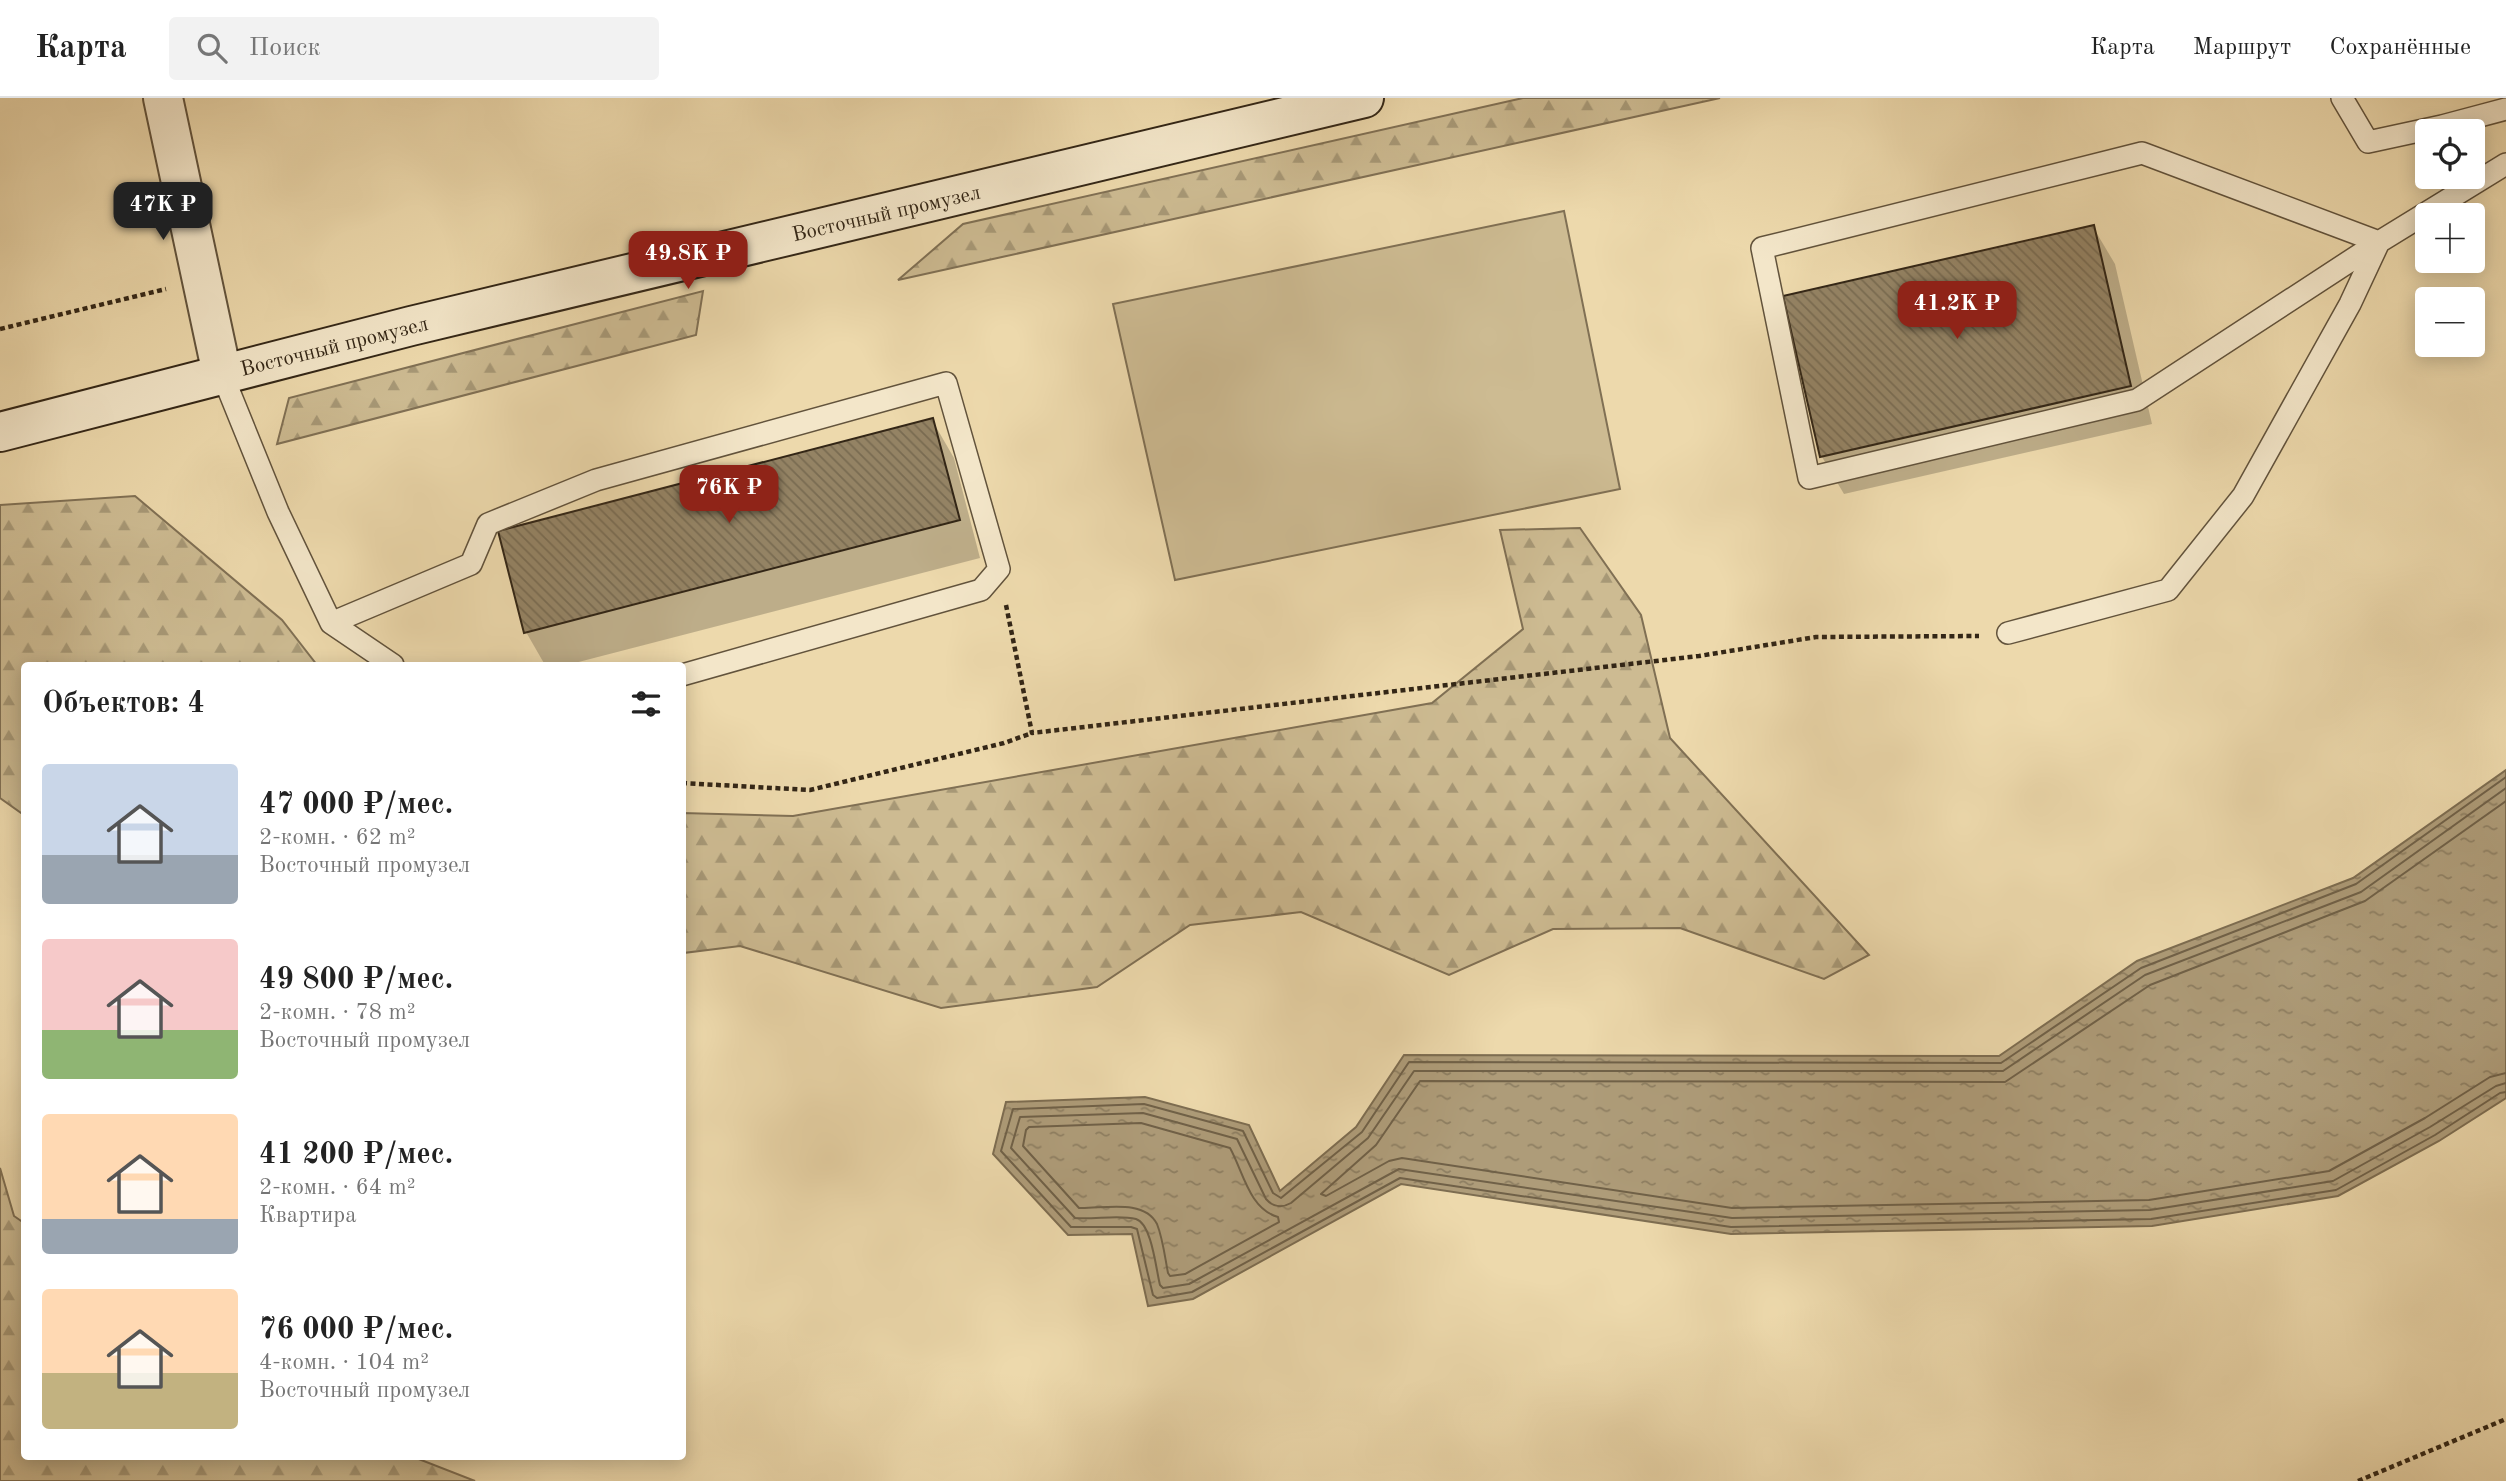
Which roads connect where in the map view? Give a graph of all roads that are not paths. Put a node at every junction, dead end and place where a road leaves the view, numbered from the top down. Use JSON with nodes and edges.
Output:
{"nodes":[{"id":1,"x":163,"y":98,"type":"edge"},
{"id":2,"x":1364,"y":98,"type":"edge"},
{"id":3,"x":2342,"y":98,"type":"edge"},
{"id":4,"x":2506,"y":109,"type":"edge"},
{"id":5,"x":2506,"y":164,"type":"edge"},
{"id":6,"x":2379,"y":242,"type":"junction"},
{"id":7,"x":222,"y":374,"type":"junction"},
{"id":8,"x":0,"y":432,"type":"edge"},
{"id":9,"x":331,"y":623,"type":"junction"},
{"id":10,"x":2008,"y":633,"type":"road end"},
{"id":11,"x":389,"y":662,"type":"edge"},
{"id":12,"x":686,"y":674,"type":"edge"}],
"edges":[{"from":1,"to":7,"type":"street"},
{"from":2,"to":7,"type":"street","name":"Восточный промузел"},
{"from":3,"to":4,"type":"lane"},
{"from":5,"to":6,"type":"lane"},
{"from":6,"to":6,"type":"lane"},
{"from":6,"to":10,"type":"lane"},
{"from":7,"to":8,"type":"street","name":"Восточный промузел"},
{"from":7,"to":9,"type":"lane"},
{"from":9,"to":11,"type":"lane"},
{"from":9,"to":12,"type":"lane"}]}
